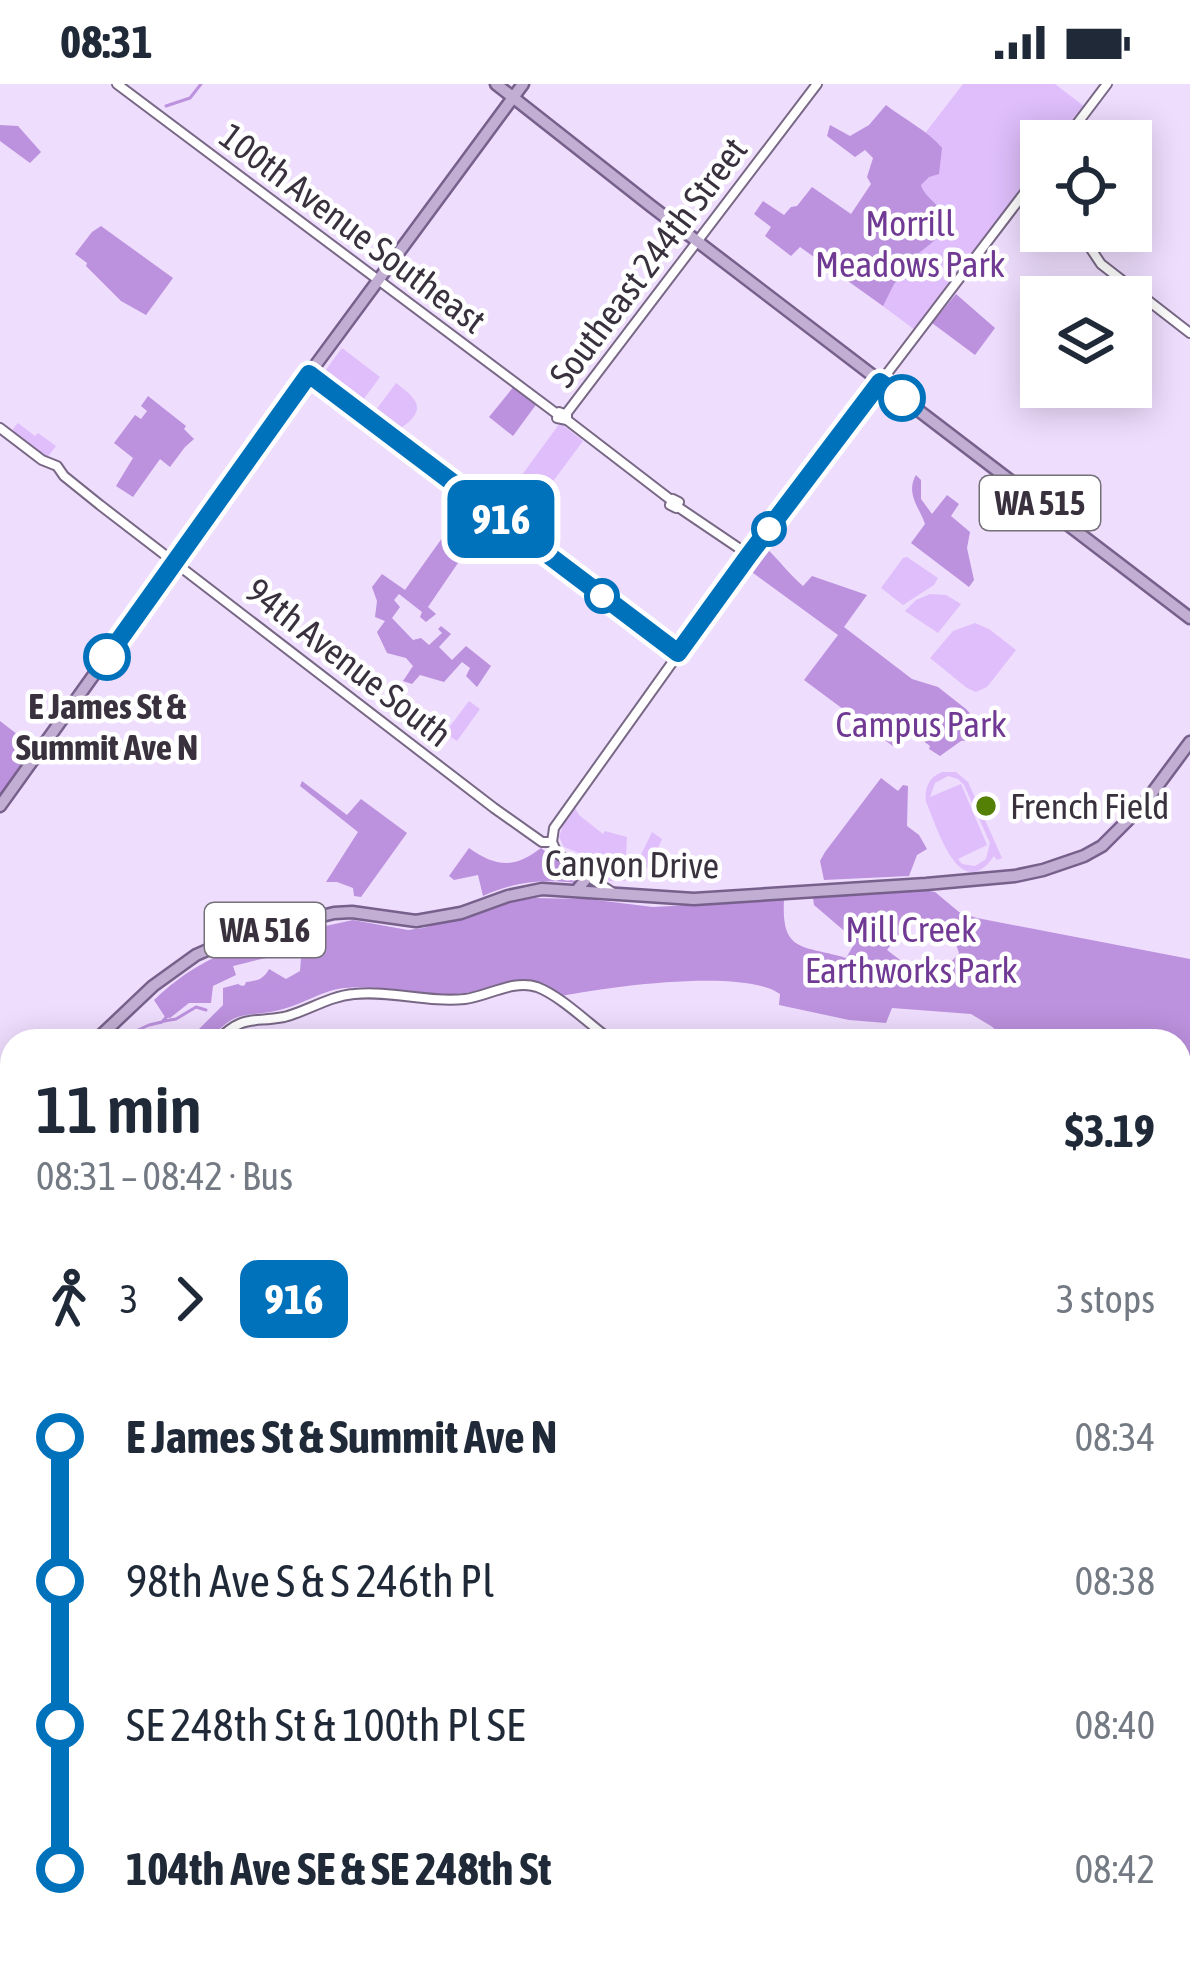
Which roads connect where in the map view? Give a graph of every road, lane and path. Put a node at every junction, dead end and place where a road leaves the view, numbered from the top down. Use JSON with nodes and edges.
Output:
{"nodes":[{"id":1,"x":117,"y":84,"type":"edge"},
{"id":2,"x":496,"y":84,"type":"edge"},
{"id":3,"x":523,"y":84,"type":"edge"},
{"id":4,"x":817,"y":84,"type":"edge"},
{"id":5,"x":1107,"y":84,"type":"edge"},
{"id":6,"x":513,"y":98,"type":"junction"},
{"id":7,"x":1080,"y":120,"type":"edge"},
{"id":8,"x":1020,"y":199,"type":"edge"},
{"id":9,"x":698,"y":241,"type":"junction"},
{"id":10,"x":1093,"y":252,"type":"edge"},
{"id":11,"x":377,"y":280,"type":"junction"},
{"id":12,"x":1190,"y":333,"type":"edge"},
{"id":13,"x":880,"y":382,"type":"junction"},
{"id":14,"x":563,"y":416,"type":"junction"},
{"id":15,"x":0,"y":428,"type":"edge"},
{"id":16,"x":749,"y":555,"type":"junction"},
{"id":17,"x":174,"y":561,"type":"junction"},
{"id":18,"x":1190,"y":618,"type":"edge"},
{"id":19,"x":1190,"y":742,"type":"edge"},
{"id":20,"x":0,"y":806,"type":"edge"},
{"id":21,"x":551,"y":842,"type":"junction"},
{"id":22,"x":576,"y":868,"type":"junction"},
{"id":23,"x":577,"y":890,"type":"junction"},
{"id":24,"x":591,"y":892,"type":"junction"},
{"id":25,"x":619,"y":895,"type":"junction"},
{"id":26,"x":108,"y":1029,"type":"edge"},
{"id":27,"x":229,"y":1029,"type":"edge"},
{"id":28,"x":596,"y":1029,"type":"edge"}],
"edges":[{"from":1,"to":11,"type":"street","name":"100th Avenue Southeast"},
{"from":2,"to":6,"type":"main road","number":"WA 515"},
{"from":3,"to":6,"type":"main road"},
{"from":4,"to":9,"type":"street","name":"Southeast 244th Street"},
{"from":5,"to":7,"type":"street"},
{"from":6,"to":9,"type":"main road","number":"WA 515"},
{"from":6,"to":11,"type":"main road"},
{"from":8,"to":13,"type":"street"},
{"from":9,"to":13,"type":"main road","number":"WA 515"},
{"from":9,"to":14,"type":"street","name":"Southeast 244th Street"},
{"from":10,"to":12,"type":"street"},
{"from":11,"to":14,"type":"street","name":"100th Avenue Southeast"},
{"from":11,"to":17,"type":"main road"},
{"from":13,"to":16,"type":"street"},
{"from":13,"to":18,"type":"main road","number":"WA 515"},
{"from":14,"to":16,"type":"street","name":"100th Avenue Southeast"},
{"from":15,"to":17,"type":"street","name":"94th Avenue South"},
{"from":16,"to":21,"type":"street"},
{"from":17,"to":20,"type":"main road"},
{"from":17,"to":21,"type":"street","name":"94th Avenue South"},
{"from":19,"to":25,"type":"main road","name":"Canyon Drive","number":"WA 516"},
{"from":21,"to":22,"type":"street","name":"94th Avenue South"},
{"from":22,"to":23,"type":"main road"},
{"from":22,"to":24,"type":"street","name":"94th Avenue South"},
{"from":22,"to":25,"type":"street"},
{"from":23,"to":24,"type":"main road","name":"Canyon Drive","number":"WA 516"},
{"from":23,"to":26,"type":"main road","name":"Canyon Drive","number":"WA 516"},
{"from":24,"to":25,"type":"main road","name":"Canyon Drive","number":"WA 516"},
{"from":27,"to":28,"type":"street"}]}
